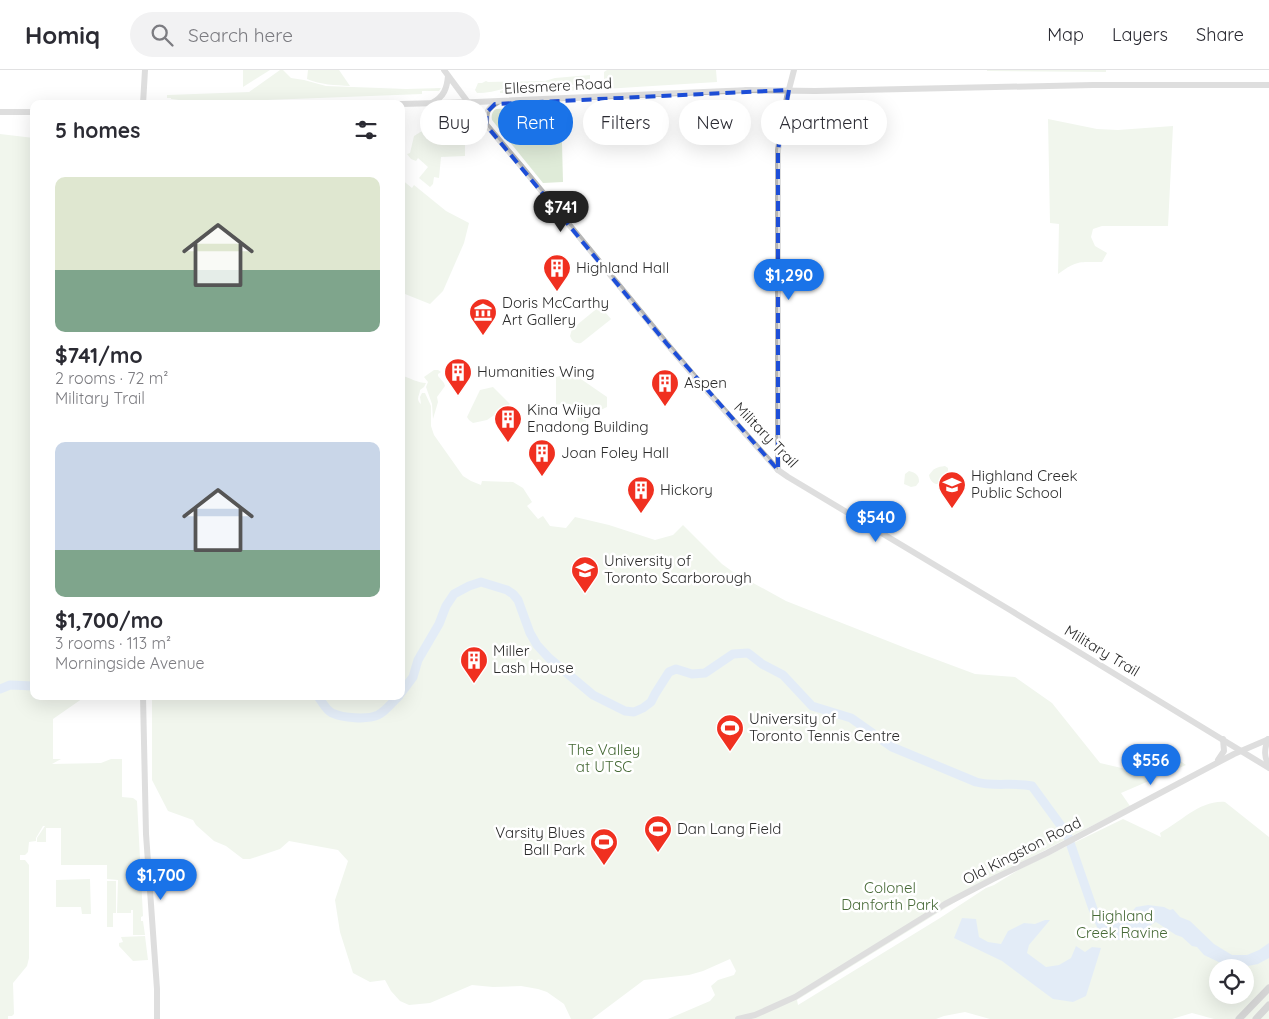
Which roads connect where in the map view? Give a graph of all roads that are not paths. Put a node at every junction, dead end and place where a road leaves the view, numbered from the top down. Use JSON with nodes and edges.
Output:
{"nodes":[{"id":1,"x":145,"y":70,"type":"edge"},
{"id":2,"x":444,"y":70,"type":"edge"},
{"id":3,"x":794,"y":70,"type":"edge"},
{"id":4,"x":448,"y":76,"type":"junction"},
{"id":5,"x":1269,"y":85,"type":"edge"},
{"id":6,"x":790,"y":88,"type":"junction"},
{"id":7,"x":143,"y":100,"type":"edge"},
{"id":8,"x":439,"y":100,"type":"edge"},
{"id":9,"x":466,"y":100,"type":"edge"},
{"id":10,"x":523,"y":100,"type":"edge"},
{"id":11,"x":420,"y":103,"type":"edge"},
{"id":12,"x":498,"y":103,"type":"edge"},
{"id":13,"x":405,"y":104,"type":"edge"},
{"id":14,"x":488,"y":110,"type":"edge"},
{"id":15,"x":0,"y":112,"type":"edge"},
{"id":16,"x":30,"y":112,"type":"edge"},
{"id":17,"x":488,"y":128,"type":"edge"},
{"id":18,"x":778,"y":470,"type":"junction"},
{"id":19,"x":144,"y":700,"type":"edge"},
{"id":20,"x":1223,"y":739,"type":"junction"},
{"id":21,"x":1268,"y":739,"type":"edge"},
{"id":22,"x":1241,"y":751,"type":"junction"},
{"id":23,"x":1216,"y":763,"type":"junction"},
{"id":24,"x":1269,"y":767,"type":"edge"},
{"id":25,"x":1269,"y":988,"type":"edge"},
{"id":26,"x":1269,"y":1006,"type":"edge"},
{"id":27,"x":1242,"y":1016,"type":"edge"},
{"id":28,"x":157,"y":1019,"type":"edge"},
{"id":29,"x":738,"y":1019,"type":"edge"},
{"id":30,"x":1256,"y":1019,"type":"edge"}],
"edges":[{"from":1,"to":7,"type":"street"},
{"from":2,"to":4,"type":"street","name":"Military Trail"},
{"from":3,"to":6,"type":"street"},
{"from":4,"to":8,"type":"street"},
{"from":4,"to":9,"type":"street","name":"Military Trail"},
{"from":5,"to":6,"type":"street","name":"Ellesmere Road"},
{"from":6,"to":10,"type":"street","name":"Ellesmere Road"},
{"from":6,"to":18,"type":"street"},
{"from":11,"to":13,"type":"street","name":"Ellesmere Road"},
{"from":12,"to":14,"type":"street"},
{"from":15,"to":16,"type":"street"},
{"from":17,"to":18,"type":"street","name":"Military Trail"},
{"from":18,"to":20,"type":"street","name":"Military Trail"},
{"from":19,"to":28,"type":"street"},
{"from":20,"to":22,"type":"street","name":"Military Trail"},
{"from":20,"to":23,"type":"street"},
{"from":21,"to":22,"type":"street","name":"Old Kingston Road"},
{"from":21,"to":24,"type":"street"},
{"from":22,"to":23,"type":"street","name":"Old Kingston Road"},
{"from":22,"to":24,"type":"street","name":"Military Trail"},
{"from":23,"to":29,"type":"street","name":"Old Kingston Road"},
{"from":25,"to":27,"type":"main road"},
{"from":26,"to":30,"type":"main road"}]}
